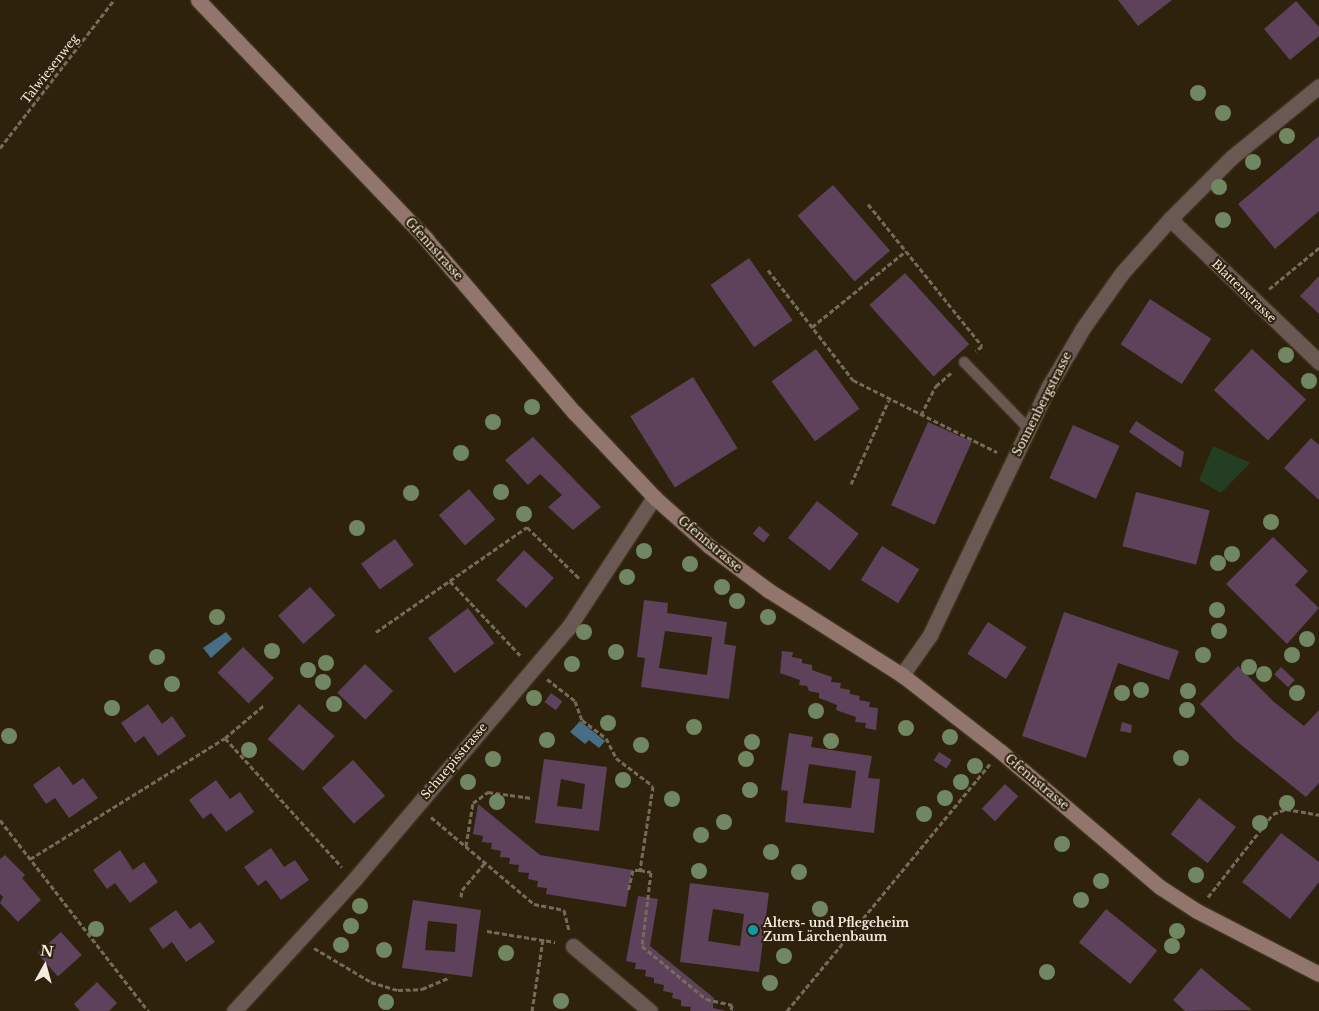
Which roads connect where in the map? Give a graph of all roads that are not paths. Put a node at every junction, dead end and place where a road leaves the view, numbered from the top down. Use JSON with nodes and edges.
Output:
{"nodes":[{"id":1,"x":198,"y":0,"type":"edge"},
{"id":2,"x":1319,"y":86,"type":"edge"},
{"id":3,"x":1170,"y":219,"type":"junction"},
{"id":4,"x":964,"y":362,"type":"road end"},
{"id":5,"x":1319,"y":362,"type":"edge"},
{"id":6,"x":1028,"y":428,"type":"junction"},
{"id":7,"x":654,"y":497,"type":"junction"},
{"id":8,"x":902,"y":675,"type":"junction"},
{"id":9,"x":572,"y":946,"type":"road end"},
{"id":10,"x":1319,"y":974,"type":"edge"},
{"id":11,"x":234,"y":1011,"type":"edge"},
{"id":12,"x":650,"y":1011,"type":"edge"}],
"edges":[{"from":1,"to":7,"type":"street","name":"Gfennstrasse"},
{"from":2,"to":3,"type":"street","name":"Sonnenbergstrasse"},
{"from":3,"to":5,"type":"street","name":"Blattenstrasse"},
{"from":3,"to":6,"type":"street","name":"Sonnenbergstrasse"},
{"from":4,"to":6,"type":"lane"},
{"from":6,"to":8,"type":"street","name":"Sonnenbergstrasse"},
{"from":7,"to":8,"type":"street","name":"Gfennstrasse"},
{"from":7,"to":11,"type":"street","name":"Schuepisstrasse"},
{"from":8,"to":10,"type":"street","name":"Gfennstrasse"},
{"from":9,"to":12,"type":"street"}]}
